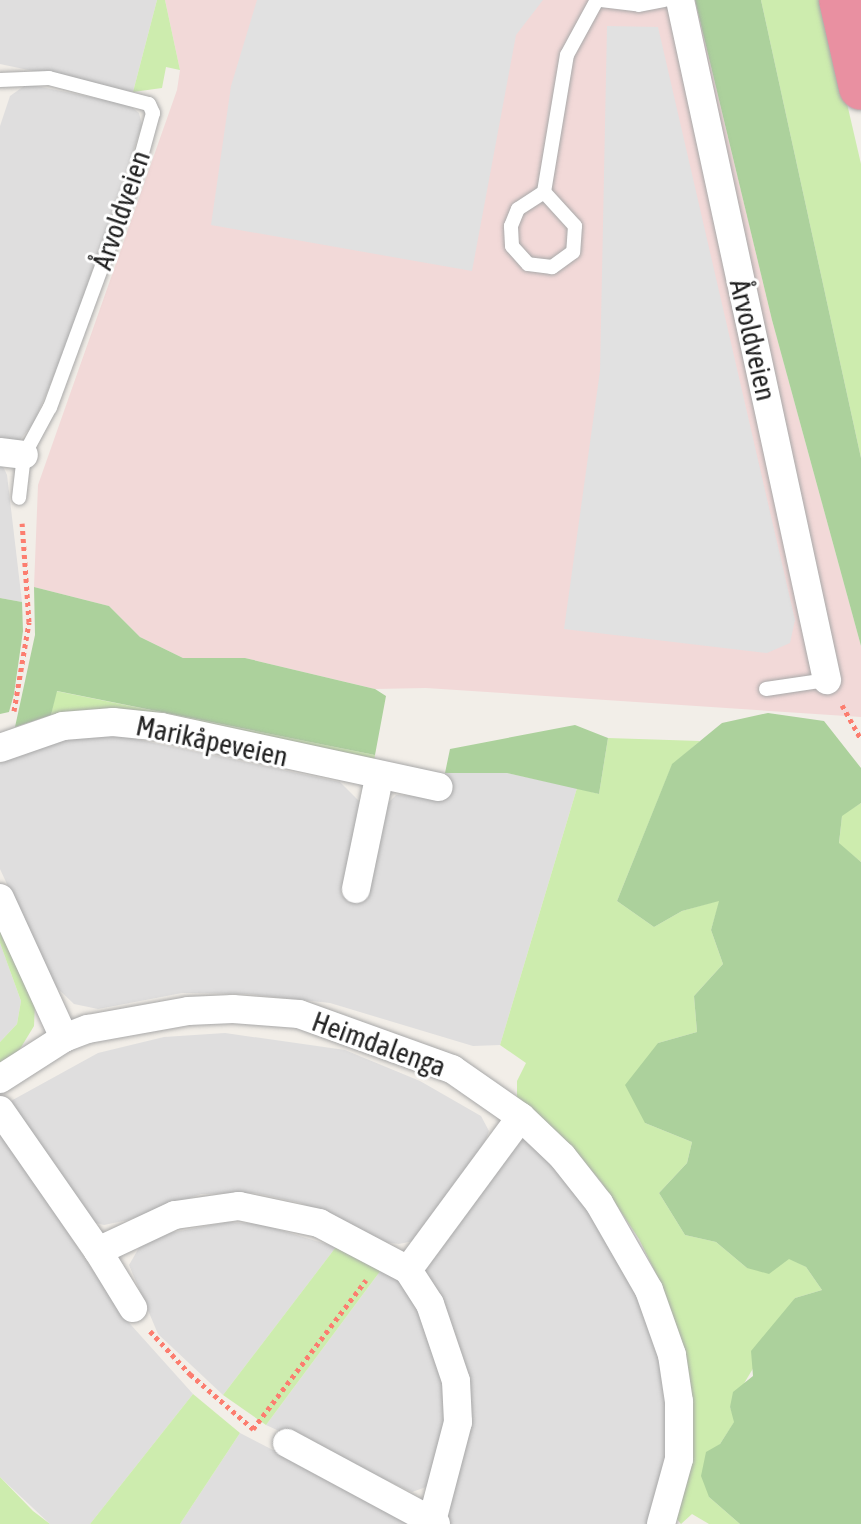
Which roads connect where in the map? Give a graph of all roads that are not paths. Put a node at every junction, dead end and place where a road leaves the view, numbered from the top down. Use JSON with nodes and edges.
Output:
{"nodes":[{"id":1,"x":599,"y":0,"type":"edge"},
{"id":2,"x":664,"y":0,"type":"edge"},
{"id":3,"x":680,"y":0,"type":"edge"},
{"id":4,"x":841,"y":0,"type":"edge"},
{"id":5,"x":0,"y":80,"type":"edge"},
{"id":6,"x":861,"y":88,"type":"edge"},
{"id":7,"x":544,"y":192,"type":"junction"},
{"id":8,"x":12,"y":454,"type":"edge"},
{"id":9,"x":19,"y":498,"type":"road end"},
{"id":10,"x":827,"y":680,"type":"joint"},
{"id":11,"x":766,"y":689,"type":"dead end"},
{"id":12,"x":3,"y":746,"type":"edge"},
{"id":13,"x":379,"y":778,"type":"junction"},
{"id":14,"x":439,"y":787,"type":"dead end"},
{"id":15,"x":356,"y":889,"type":"dead end"},
{"id":16,"x":0,"y":898,"type":"edge"},
{"id":17,"x":64,"y":1038,"type":"junction"},
{"id":18,"x":0,"y":1079,"type":"edge"},
{"id":19,"x":0,"y":1110,"type":"edge"},
{"id":20,"x":521,"y":1117,"type":"junction"},
{"id":21,"x":98,"y":1251,"type":"junction"},
{"id":22,"x":396,"y":1264,"type":"junction"},
{"id":23,"x":133,"y":1308,"type":"road end"},
{"id":24,"x":287,"y":1443,"type":"road end"},
{"id":25,"x":434,"y":1522,"type":"edge"},
{"id":26,"x":661,"y":1524,"type":"edge"}],
"edges":[{"from":1,"to":2,"type":"lane"},
{"from":1,"to":7,"type":"lane"},
{"from":3,"to":10,"type":"street","name":"Årvoldveien"},
{"from":4,"to":6,"type":"highway"},
{"from":5,"to":8,"type":"lane","name":"Årvoldveien"},
{"from":7,"to":7,"type":"lane"},
{"from":8,"to":9,"type":"lane","name":"Årvoldveien"},
{"from":10,"to":11,"type":"lane"},
{"from":12,"to":13,"type":"street","name":"Marikåpeveien"},
{"from":13,"to":14,"type":"street","name":"Marikåpeveien"},
{"from":13,"to":15,"type":"street"},
{"from":16,"to":17,"type":"street"},
{"from":17,"to":18,"type":"street","name":"Heimdalenga"},
{"from":17,"to":20,"type":"street","name":"Heimdalenga"},
{"from":19,"to":21,"type":"street"},
{"from":20,"to":22,"type":"street"},
{"from":20,"to":26,"type":"street","name":"Heimdalenga"},
{"from":21,"to":22,"type":"street"},
{"from":21,"to":23,"type":"street"},
{"from":22,"to":25,"type":"street"},
{"from":24,"to":25,"type":"street"}]}
